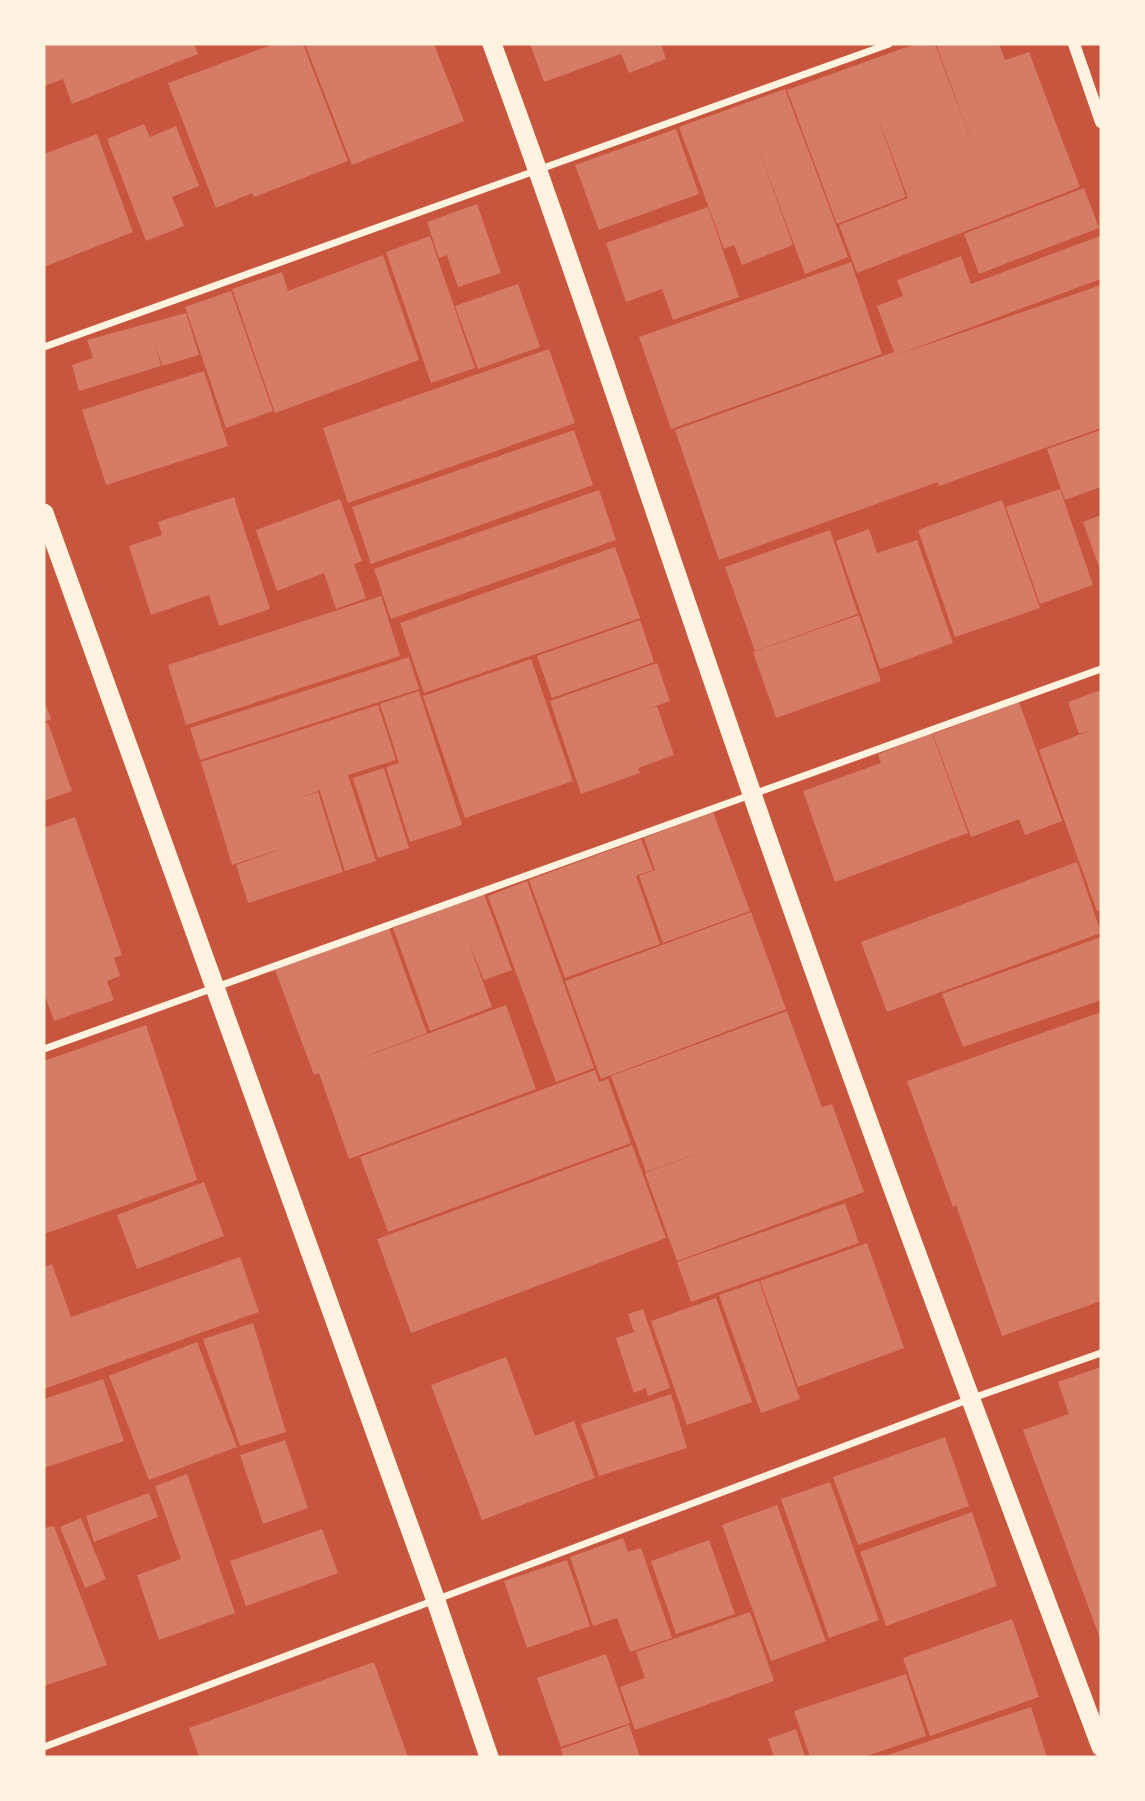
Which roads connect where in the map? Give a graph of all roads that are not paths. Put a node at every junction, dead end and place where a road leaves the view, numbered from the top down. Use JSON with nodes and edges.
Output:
{"nodes":[{"id":1,"x":492,"y":44,"type":"edge"},
{"id":2,"x":889,"y":44,"type":"edge"},
{"id":3,"x":1074,"y":44,"type":"edge"},
{"id":4,"x":1101,"y":122,"type":"edge"},
{"id":5,"x":538,"y":170,"type":"junction"},
{"id":6,"x":44,"y":347,"type":"edge"},
{"id":7,"x":44,"y":513,"type":"edge"},
{"id":8,"x":1101,"y":669,"type":"edge"},
{"id":9,"x":752,"y":795,"type":"junction"},
{"id":10,"x":215,"y":988,"type":"junction"},
{"id":11,"x":44,"y":1049,"type":"edge"},
{"id":12,"x":1101,"y":1353,"type":"edge"},
{"id":13,"x":970,"y":1398,"type":"junction"},
{"id":14,"x":435,"y":1598,"type":"junction"},
{"id":15,"x":44,"y":1746,"type":"edge"},
{"id":16,"x":1101,"y":1747,"type":"edge"},
{"id":17,"x":489,"y":1757,"type":"edge"}],
"edges":[{"from":1,"to":5,"type":"highway"},
{"from":2,"to":5,"type":"street"},
{"from":3,"to":4,"type":"street"},
{"from":5,"to":6,"type":"street"},
{"from":5,"to":9,"type":"highway"},
{"from":7,"to":10,"type":"highway"},
{"from":8,"to":9,"type":"street"},
{"from":9,"to":10,"type":"street"},
{"from":9,"to":13,"type":"highway"},
{"from":10,"to":11,"type":"street"},
{"from":10,"to":14,"type":"highway"},
{"from":12,"to":13,"type":"street"},
{"from":13,"to":14,"type":"street"},
{"from":13,"to":16,"type":"highway"},
{"from":14,"to":15,"type":"street"},
{"from":14,"to":17,"type":"highway"}]}
